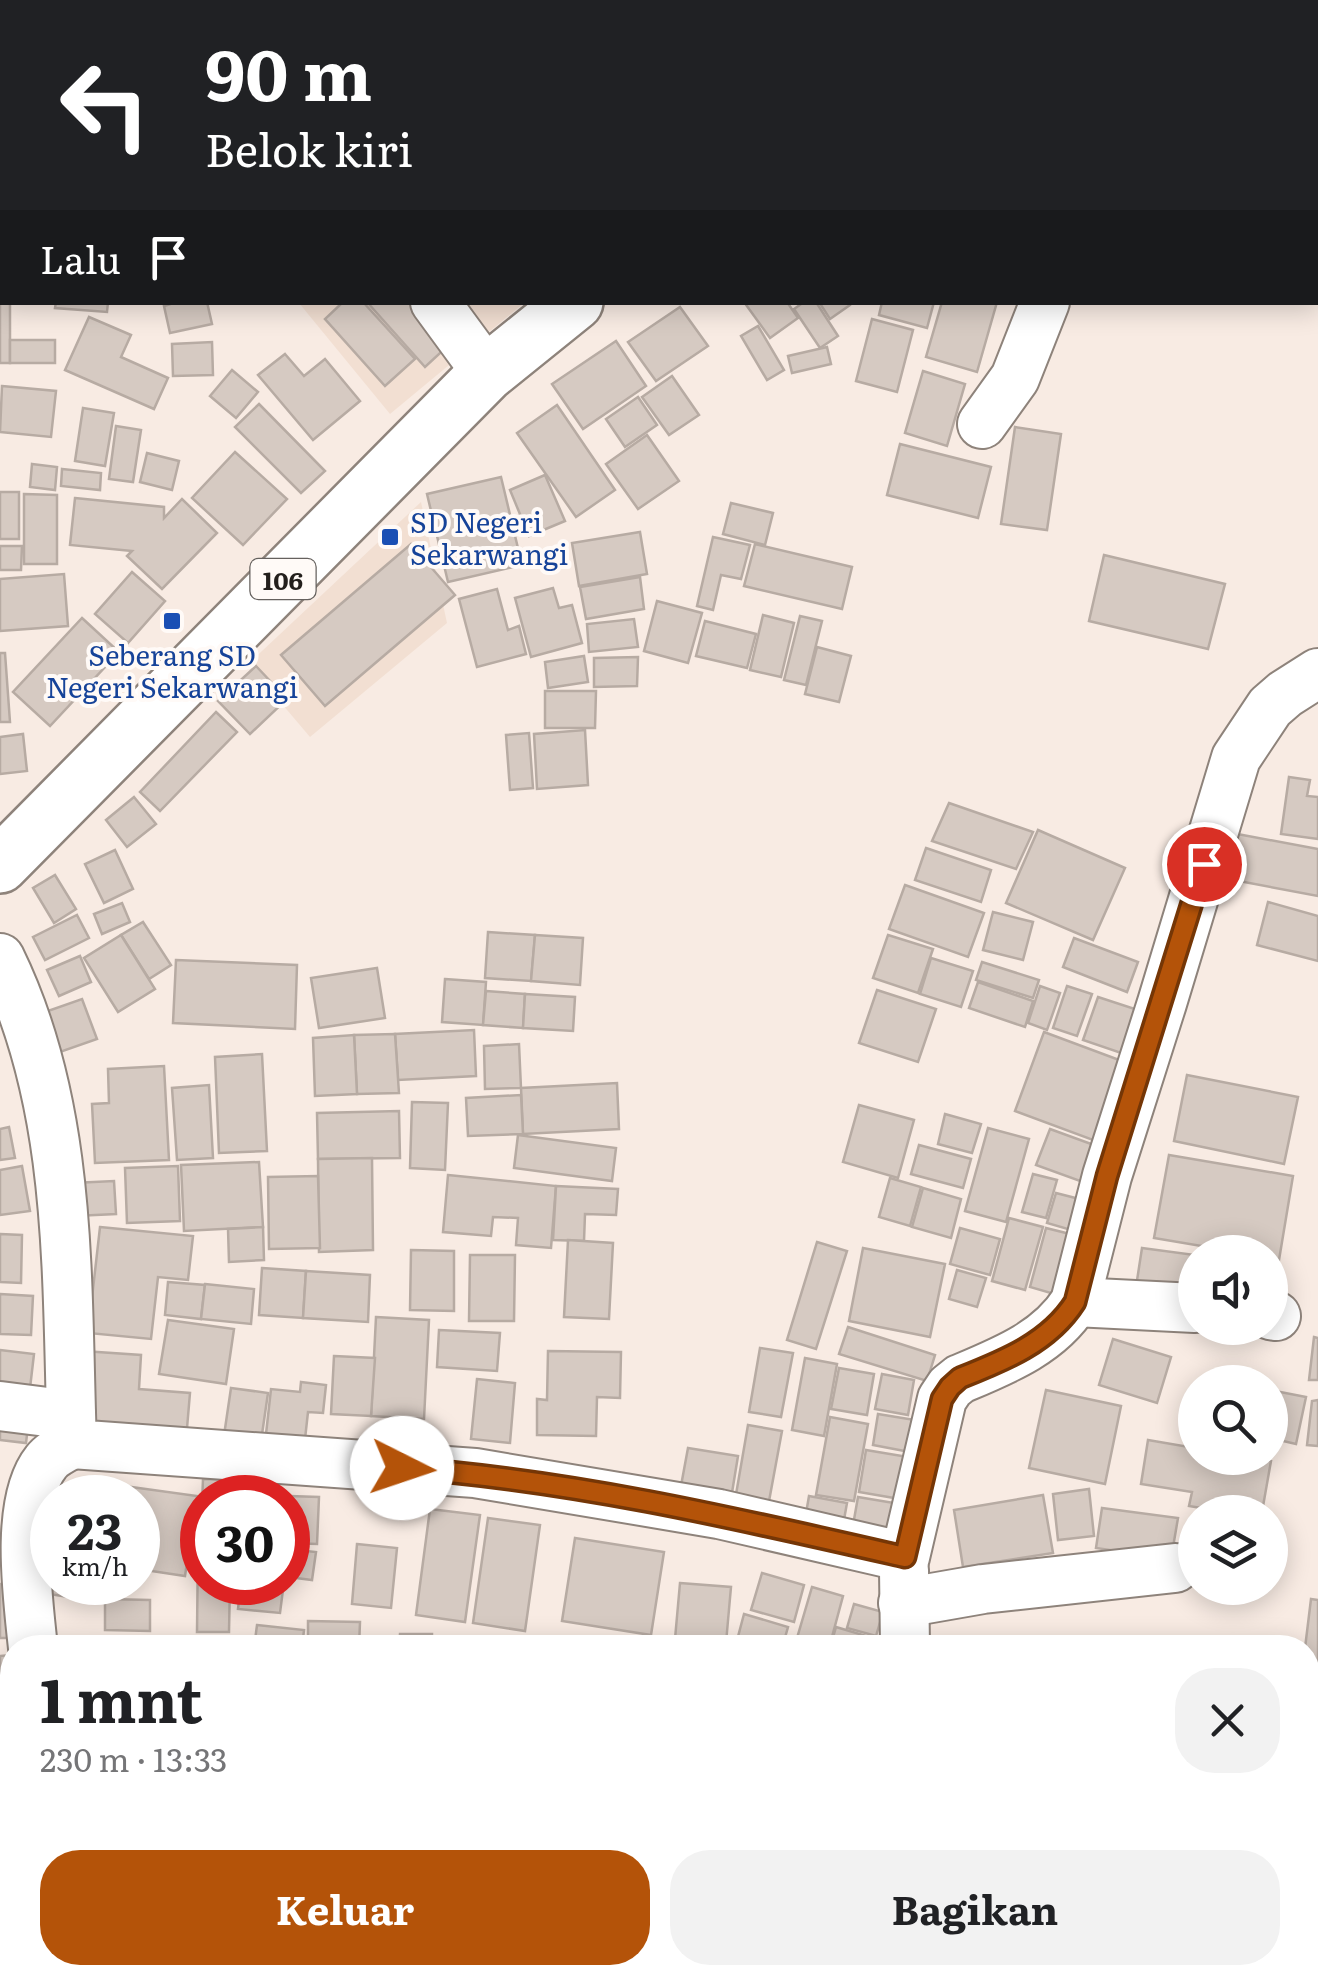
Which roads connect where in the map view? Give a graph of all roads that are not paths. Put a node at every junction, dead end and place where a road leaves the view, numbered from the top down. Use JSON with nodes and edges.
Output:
{"nodes":[{"id":1,"x":438,"y":305,"type":"edge"},
{"id":2,"x":570,"y":305,"type":"edge"},
{"id":3,"x":1044,"y":305,"type":"edge"},
{"id":4,"x":487,"y":372,"type":"junction"},
{"id":5,"x":982,"y":424,"type":"dead end"},
{"id":6,"x":1318,"y":673,"type":"edge"},
{"id":7,"x":8,"y":843,"type":"edge"},
{"id":8,"x":0,"y":958,"type":"edge"},
{"id":9,"x":1075,"y":1302,"type":"junction"},
{"id":10,"x":1178,"y":1307,"type":"edge"},
{"id":11,"x":0,"y":1406,"type":"edge"},
{"id":12,"x":71,"y":1430,"type":"junction"},
{"id":13,"x":1175,"y":1568,"type":"dead end"},
{"id":14,"x":904,"y":1603,"type":"edge"},
{"id":15,"x":32,"y":1635,"type":"edge"}],
"edges":[{"from":1,"to":4,"type":"street"},
{"from":2,"to":4,"type":"main road","number":"106"},
{"from":3,"to":5,"type":"street"},
{"from":4,"to":7,"type":"main road","number":"106"},
{"from":6,"to":9,"type":"street"},
{"from":8,"to":12,"type":"street"},
{"from":9,"to":10,"type":"street"},
{"from":9,"to":14,"type":"street"},
{"from":11,"to":12,"type":"street"},
{"from":12,"to":14,"type":"street"},
{"from":12,"to":15,"type":"street"},
{"from":13,"to":14,"type":"street"}]}
